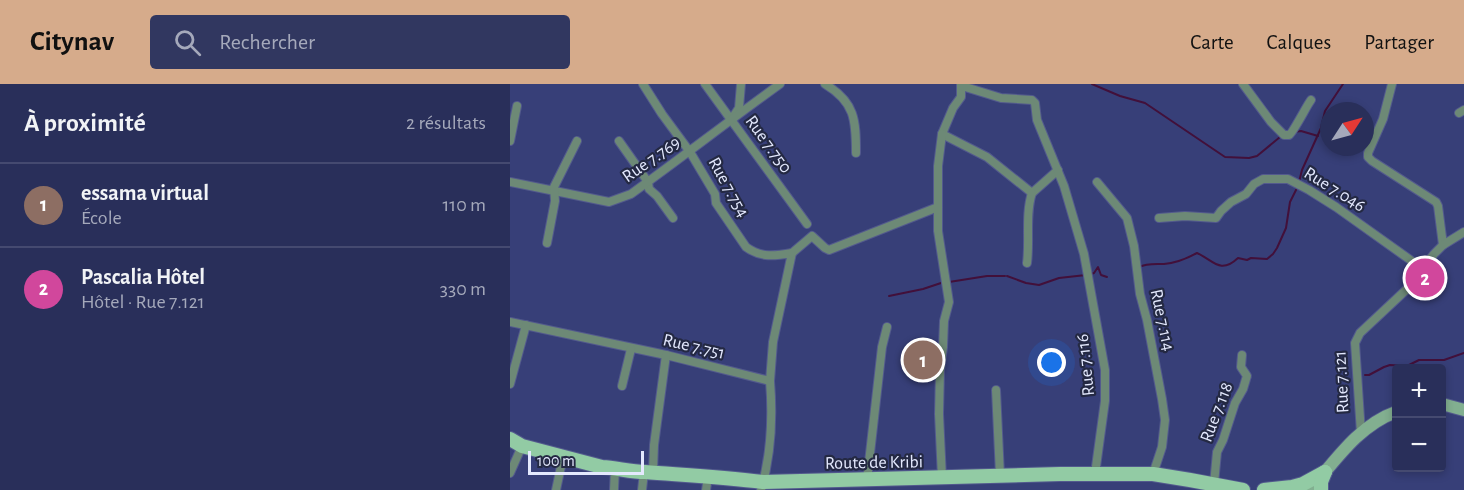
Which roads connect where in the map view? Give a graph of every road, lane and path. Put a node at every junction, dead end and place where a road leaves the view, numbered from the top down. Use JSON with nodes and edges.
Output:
{"nodes":[{"id":1,"x":643,"y":84,"type":"edge"},
{"id":2,"x":705,"y":84,"type":"edge"},
{"id":3,"x":741,"y":84,"type":"edge"},
{"id":4,"x":780,"y":84,"type":"edge"},
{"id":5,"x":825,"y":84,"type":"edge"},
{"id":6,"x":1243,"y":84,"type":"edge"},
{"id":7,"x":1392,"y":84,"type":"edge"},
{"id":8,"x":962,"y":85,"type":"edge"},
{"id":9,"x":1311,"y":100,"type":"dead end"},
{"id":10,"x":517,"y":106,"type":"dead end"},
{"id":11,"x":731,"y":119,"type":"junction"},
{"id":12,"x":942,"y":134,"type":"junction"},
{"id":13,"x":510,"y":141,"type":"edge"},
{"id":14,"x":577,"y":141,"type":"dead end"},
{"id":15,"x":619,"y":141,"type":"dead end"},
{"id":16,"x":690,"y":152,"type":"junction"},
{"id":17,"x":856,"y":153,"type":"dead end"},
{"id":18,"x":1058,"y":170,"type":"junction"},
{"id":19,"x":510,"y":182,"type":"edge"},
{"id":20,"x":648,"y":182,"type":"junction"},
{"id":21,"x":1097,"y":182,"type":"dead end"},
{"id":22,"x":555,"y":191,"type":"junction"},
{"id":23,"x":1032,"y":194,"type":"junction"},
{"id":24,"x":938,"y":207,"type":"junction"},
{"id":25,"x":673,"y":218,"type":"dead end"},
{"id":26,"x":1160,"y":218,"type":"dead end"},
{"id":27,"x":807,"y":224,"type":"dead end"},
{"id":28,"x":1464,"y":232,"type":"edge"},
{"id":29,"x":547,"y":243,"type":"dead end"},
{"id":30,"x":1443,"y":245,"type":"junction"},
{"id":31,"x":792,"y":253,"type":"junction"},
{"id":32,"x":1027,"y":263,"type":"dead end"},
{"id":33,"x":1424,"y":269,"type":"junction"},
{"id":34,"x":510,"y":322,"type":"edge"},
{"id":35,"x":526,"y":326,"type":"junction"},
{"id":36,"x":887,"y":327,"type":"dead end"},
{"id":37,"x":631,"y":349,"type":"junction"},
{"id":38,"x":1242,"y":355,"type":"dead end"},
{"id":39,"x":666,"y":356,"type":"junction"},
{"id":40,"x":770,"y":381,"type":"junction"},
{"id":41,"x":510,"y":384,"type":"edge"},
{"id":42,"x":622,"y":386,"type":"dead end"},
{"id":43,"x":996,"y":390,"type":"dead end"},
{"id":44,"x":1446,"y":405,"type":"edge"},
{"id":45,"x":1464,"y":410,"type":"edge"},
{"id":46,"x":1392,"y":414,"type":"edge"},
{"id":47,"x":1361,"y":433,"type":"junction"},
{"id":48,"x":516,"y":443,"type":"edge"},
{"id":49,"x":563,"y":457,"type":"junction"},
{"id":50,"x":615,"y":468,"type":"junction"},
{"id":51,"x":648,"y":472,"type":"junction"},
{"id":52,"x":1325,"y":472,"type":"junction"},
{"id":53,"x":510,"y":473,"type":"edge"},
{"id":54,"x":1095,"y":474,"type":"junction"},
{"id":55,"x":1153,"y":474,"type":"junction"},
{"id":56,"x":1000,"y":476,"type":"junction"},
{"id":57,"x":942,"y":478,"type":"junction"},
{"id":58,"x":707,"y":483,"type":"edge"},
{"id":59,"x":858,"y":483,"type":"edge"},
{"id":60,"x":1214,"y":484,"type":"junction"},
{"id":61,"x":762,"y":486,"type":"edge"},
{"id":62,"x":556,"y":490,"type":"edge"},
{"id":63,"x":614,"y":490,"type":"edge"},
{"id":64,"x":642,"y":490,"type":"edge"},
{"id":65,"x":1244,"y":490,"type":"edge"},
{"id":66,"x":1264,"y":490,"type":"edge"},
{"id":67,"x":1310,"y":490,"type":"edge"},
{"id":68,"x":1321,"y":490,"type":"edge"}],
"edges":[{"from":1,"to":16,"type":"street","name":"Rue 7.754"},
{"from":2,"to":11,"type":"street","name":"Rue 7.750"},
{"from":3,"to":11,"type":"street"},
{"from":4,"to":11,"type":"street","name":"Rue 7.769"},
{"from":5,"to":17,"type":"street"},
{"from":6,"to":9,"type":"street"},
{"from":7,"to":30,"type":"street"},
{"from":8,"to":12,"type":"street"},
{"from":8,"to":18,"type":"street","name":"Rue 7.116"},
{"from":10,"to":13,"type":"street"},
{"from":11,"to":16,"type":"street","name":"Rue 7.769"},
{"from":11,"to":27,"type":"street","name":"Rue 7.750"},
{"from":12,"to":23,"type":"street"},
{"from":12,"to":24,"type":"street"},
{"from":14,"to":22,"type":"street"},
{"from":15,"to":20,"type":"street"},
{"from":16,"to":20,"type":"street","name":"Rue 7.769"},
{"from":16,"to":31,"type":"street","name":"Rue 7.754"},
{"from":18,"to":23,"type":"street"},
{"from":18,"to":54,"type":"street","name":"Rue 7.116"},
{"from":19,"to":22,"type":"street","name":"Rue 7.769"},
{"from":20,"to":22,"type":"street","name":"Rue 7.769"},
{"from":20,"to":25,"type":"street"},
{"from":21,"to":55,"type":"street","name":"Rue 7.114"},
{"from":22,"to":29,"type":"street"},
{"from":23,"to":32,"type":"street"},
{"from":24,"to":31,"type":"street"},
{"from":24,"to":57,"type":"street"},
{"from":26,"to":33,"type":"street","name":"Rue 7.046"},
{"from":28,"to":30,"type":"street","name":"Rue 7.121"},
{"from":30,"to":33,"type":"street","name":"Rue 7.121"},
{"from":31,"to":40,"type":"street"},
{"from":33,"to":47,"type":"street","name":"Rue 7.121"},
{"from":34,"to":35,"type":"street","name":"Rue 7.751"},
{"from":35,"to":37,"type":"street","name":"Rue 7.751"},
{"from":35,"to":41,"type":"street"},
{"from":36,"to":59,"type":"street"},
{"from":37,"to":39,"type":"street","name":"Rue 7.751"},
{"from":37,"to":42,"type":"street"},
{"from":38,"to":60,"type":"street","name":"Rue 7.118"},
{"from":39,"to":40,"type":"street","name":"Rue 7.751"},
{"from":39,"to":51,"type":"street"},
{"from":40,"to":61,"type":"street"},
{"from":43,"to":56,"type":"street"},
{"from":44,"to":45,"type":"main road"},
{"from":46,"to":47,"type":"main road"},
{"from":47,"to":52,"type":"main road"},
{"from":48,"to":49,"type":"main road","name":"Route de Kribi"},
{"from":48,"to":53,"type":"street"},
{"from":49,"to":50,"type":"main road","name":"Route de Kribi"},
{"from":49,"to":62,"type":"street"},
{"from":50,"to":51,"type":"main road","name":"Route de Kribi"},
{"from":50,"to":63,"type":"street"},
{"from":51,"to":58,"type":"main road","name":"Route de Kribi"},
{"from":51,"to":64,"type":"street"},
{"from":52,"to":66,"type":"main road"},
{"from":52,"to":67,"type":"main road"},
{"from":52,"to":68,"type":"main road"},
{"from":54,"to":55,"type":"main road","name":"Route de Kribi"},
{"from":54,"to":56,"type":"main road","name":"Route de Kribi"},
{"from":55,"to":60,"type":"main road","name":"Route de Kribi"},
{"from":56,"to":57,"type":"main road","name":"Route de Kribi"},
{"from":57,"to":59,"type":"main road","name":"Route de Kribi"},
{"from":58,"to":61,"type":"main road","name":"Route de Kribi"},
{"from":59,"to":61,"type":"main road","name":"Route de Kribi"},
{"from":60,"to":65,"type":"main road","name":"Route de Kribi"}]}
